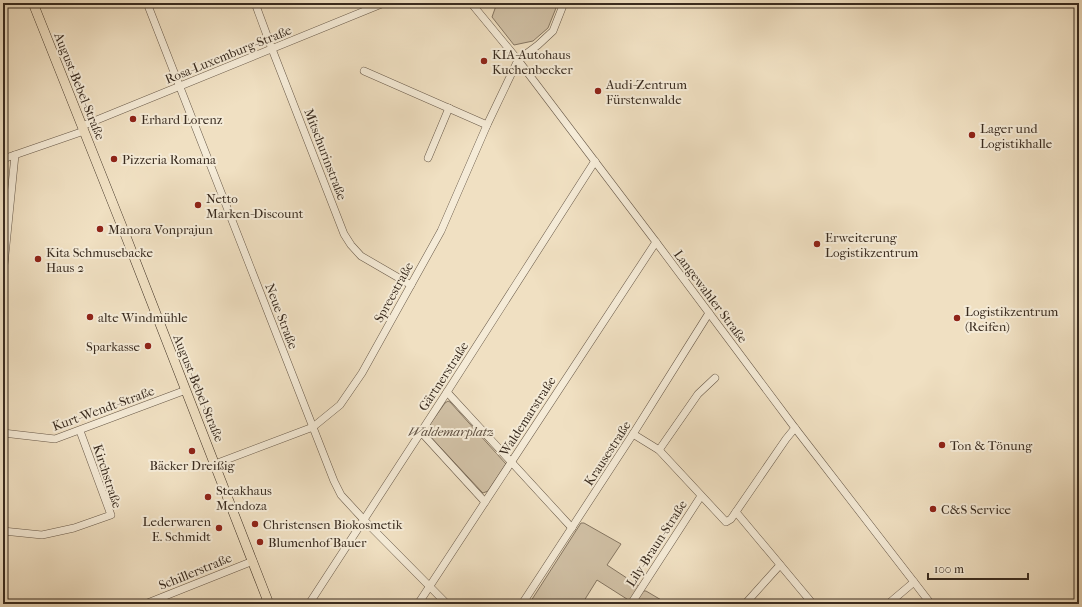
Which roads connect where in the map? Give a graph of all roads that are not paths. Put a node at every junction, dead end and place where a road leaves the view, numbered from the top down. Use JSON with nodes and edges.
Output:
{"nodes":[{"id":1,"x":33,"y":3,"type":"edge"},
{"id":2,"x":147,"y":3,"type":"edge"},
{"id":3,"x":255,"y":3,"type":"edge"},
{"id":4,"x":384,"y":3,"type":"edge"},
{"id":5,"x":471,"y":3,"type":"edge"},
{"id":6,"x":564,"y":3,"type":"edge"},
{"id":7,"x":272,"y":49,"type":"junction"},
{"id":8,"x":518,"y":60,"type":"junction"},
{"id":9,"x":364,"y":71,"type":"dead end"},
{"id":10,"x":180,"y":86,"type":"junction"},
{"id":11,"x":448,"y":108,"type":"junction"},
{"id":12,"x":487,"y":125,"type":"junction"},
{"id":13,"x":83,"y":128,"type":"junction"},
{"id":14,"x":15,"y":155,"type":"junction"},
{"id":15,"x":428,"y":158,"type":"dead end"},
{"id":16,"x":3,"y":159,"type":"edge"},
{"id":17,"x":595,"y":161,"type":"junction"},
{"id":18,"x":656,"y":242,"type":"junction"},
{"id":19,"x":3,"y":275,"type":"edge"},
{"id":20,"x":411,"y":285,"type":"junction"},
{"id":21,"x":709,"y":313,"type":"junction"},
{"id":22,"x":715,"y":378,"type":"dead end"},
{"id":23,"x":186,"y":390,"type":"junction"},
{"id":24,"x":447,"y":392,"type":"junction"},
{"id":25,"x":313,"y":427,"type":"junction"},
{"id":26,"x":795,"y":428,"type":"junction"},
{"id":27,"x":80,"y":431,"type":"junction"},
{"id":28,"x":420,"y":432,"type":"junction"},
{"id":29,"x":3,"y":433,"type":"edge"},
{"id":30,"x":633,"y":434,"type":"junction"},
{"id":31,"x":659,"y":450,"type":"junction"},
{"id":32,"x":511,"y":462,"type":"junction"},
{"id":33,"x":215,"y":464,"type":"junction"},
{"id":34,"x":701,"y":496,"type":"junction"},
{"id":35,"x":485,"y":502,"type":"junction"},
{"id":36,"x":736,"y":512,"type":"junction"},
{"id":37,"x":364,"y":520,"type":"junction"},
{"id":38,"x":572,"y":528,"type":"junction"},
{"id":39,"x":3,"y":531,"type":"edge"},
{"id":40,"x":253,"y":561,"type":"junction"},
{"id":41,"x":780,"y":565,"type":"junction"},
{"id":42,"x":914,"y":582,"type":"junction"},
{"id":43,"x":430,"y":588,"type":"junction"},
{"id":44,"x":146,"y":604,"type":"edge"},
{"id":45,"x":269,"y":604,"type":"edge"},
{"id":46,"x":309,"y":604,"type":"edge"},
{"id":47,"x":418,"y":604,"type":"edge"},
{"id":48,"x":447,"y":604,"type":"edge"},
{"id":49,"x":522,"y":604,"type":"edge"},
{"id":50,"x":631,"y":604,"type":"edge"},
{"id":51,"x":745,"y":604,"type":"edge"},
{"id":52,"x":813,"y":604,"type":"edge"},
{"id":53,"x":888,"y":604,"type":"edge"},
{"id":54,"x":931,"y":604,"type":"edge"}],
"edges":[{"from":1,"to":13,"type":"main road","name":"August-Bebel-Straße"},
{"from":2,"to":10,"type":"street","name":"Neue Straße"},
{"from":3,"to":7,"type":"street","name":"Mitschurinstraße"},
{"from":4,"to":7,"type":"street","name":"Rosa-Luxemburg-Straße"},
{"from":5,"to":8,"type":"street","name":"Langewahler Straße"},
{"from":6,"to":8,"type":"street"},
{"from":7,"to":10,"type":"street","name":"Rosa-Luxemburg-Straße"},
{"from":7,"to":20,"type":"street","name":"Mitschurinstraße"},
{"from":8,"to":12,"type":"street","name":"Spreestraße"},
{"from":8,"to":17,"type":"street","name":"Langewahler Straße"},
{"from":9,"to":11,"type":"street"},
{"from":10,"to":13,"type":"street","name":"Rosa-Luxemburg-Straße"},
{"from":10,"to":25,"type":"street","name":"Neue Straße"},
{"from":11,"to":12,"type":"street"},
{"from":11,"to":15,"type":"street"},
{"from":12,"to":20,"type":"street","name":"Spreestraße"},
{"from":13,"to":14,"type":"street","name":"Rosa-Luxemburg-Straße"},
{"from":13,"to":23,"type":"main road","name":"August-Bebel-Straße"},
{"from":14,"to":16,"type":"street","name":"Rosa-Luxemburg-Straße"},
{"from":14,"to":19,"type":"street"},
{"from":17,"to":18,"type":"street","name":"Langewahler Straße"},
{"from":17,"to":24,"type":"street","name":"Gärtnerstraße"},
{"from":18,"to":21,"type":"street","name":"Langewahler Straße"},
{"from":18,"to":32,"type":"street","name":"Waldemarstraße"},
{"from":20,"to":25,"type":"street","name":"Spreestraße"},
{"from":21,"to":26,"type":"street","name":"Langewahler Straße"},
{"from":21,"to":30,"type":"street","name":"Krausestraße"},
{"from":22,"to":31,"type":"street"},
{"from":23,"to":27,"type":"street","name":"Kurt-Wendt-Straße"},
{"from":23,"to":33,"type":"main road","name":"August-Bebel-Straße"},
{"from":24,"to":28,"type":"street","name":"Gärtnerstraße"},
{"from":24,"to":32,"type":"street"},
{"from":25,"to":33,"type":"street","name":"Spreestraße"},
{"from":25,"to":37,"type":"street","name":"Neue Straße"},
{"from":26,"to":36,"type":"street"},
{"from":26,"to":42,"type":"street","name":"Langewahler Straße"},
{"from":27,"to":29,"type":"street","name":"Kurt-Wendt-Straße"},
{"from":27,"to":39,"type":"street","name":"Kirchstraße"},
{"from":28,"to":35,"type":"street"},
{"from":28,"to":37,"type":"street","name":"Gärtnerstraße"},
{"from":30,"to":31,"type":"street"},
{"from":30,"to":38,"type":"street","name":"Krausestraße"},
{"from":31,"to":34,"type":"street"},
{"from":32,"to":35,"type":"street","name":"Waldemarstraße"},
{"from":32,"to":38,"type":"street"},
{"from":33,"to":40,"type":"main road","name":"August-Bebel-Straße"},
{"from":34,"to":36,"type":"street"},
{"from":34,"to":50,"type":"street","name":"Lily-Braun-Straße"},
{"from":35,"to":43,"type":"street","name":"Waldemarstraße"},
{"from":36,"to":41,"type":"street"},
{"from":37,"to":43,"type":"street","name":"Neue Straße"},
{"from":37,"to":46,"type":"street","name":"Gärtnerstraße"},
{"from":38,"to":49,"type":"street","name":"Krausestraße"},
{"from":40,"to":44,"type":"street","name":"Schillerstraße"},
{"from":40,"to":45,"type":"main road","name":"August-Bebel-Straße"},
{"from":41,"to":51,"type":"street"},
{"from":41,"to":52,"type":"street"},
{"from":42,"to":53,"type":"street"},
{"from":42,"to":54,"type":"street","name":"Langewahler Straße"},
{"from":43,"to":47,"type":"street","name":"Waldemarstraße"},
{"from":43,"to":48,"type":"street","name":"Neue Straße"}]}
